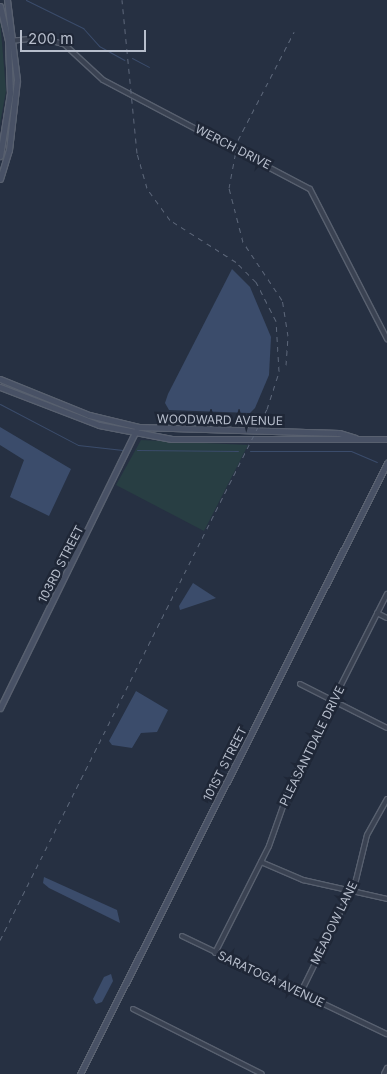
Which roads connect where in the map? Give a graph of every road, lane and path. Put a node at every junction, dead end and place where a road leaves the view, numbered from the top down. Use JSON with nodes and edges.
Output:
{"nodes":[{"id":1,"x":6,"y":0,"type":"edge"},
{"id":2,"x":0,"y":6,"type":"edge"},
{"id":3,"x":15,"y":41,"type":"junction"},
{"id":4,"x":8,"y":42,"type":"junction"},
{"id":5,"x":0,"y":156,"type":"edge"},
{"id":6,"x":0,"y":179,"type":"edge"},
{"id":7,"x":387,"y":339,"type":"edge"},
{"id":8,"x":0,"y":379,"type":"edge"},
{"id":9,"x":0,"y":387,"type":"edge"},
{"id":10,"x":137,"y":427,"type":"junction"},
{"id":11,"x":135,"y":434,"type":"junction"},
{"id":12,"x":358,"y":439,"type":"junction"},
{"id":13,"x":387,"y":439,"type":"edge"},
{"id":14,"x":387,"y":463,"type":"edge"},
{"id":15,"x":387,"y":594,"type":"edge"},
{"id":16,"x":377,"y":613,"type":"junction"},
{"id":17,"x":387,"y":618,"type":"edge"},
{"id":18,"x":300,"y":684,"type":"dead end"},
{"id":19,"x":333,"y":701,"type":"junction"},
{"id":20,"x":0,"y":708,"type":"edge"},
{"id":21,"x":387,"y":728,"type":"edge"},
{"id":22,"x":387,"y":799,"type":"edge"},
{"id":23,"x":261,"y":862,"type":"junction"},
{"id":24,"x":350,"y":891,"type":"junction"},
{"id":25,"x":387,"y":899,"type":"edge"},
{"id":26,"x":182,"y":936,"type":"dead end"},
{"id":27,"x":215,"y":953,"type":"junction"},
{"id":28,"x":302,"y":990,"type":"junction"},
{"id":29,"x":133,"y":1009,"type":"dead end"},
{"id":30,"x":387,"y":1034,"type":"edge"},
{"id":31,"x":387,"y":1068,"type":"edge"},
{"id":32,"x":80,"y":1074,"type":"edge"},
{"id":33,"x":262,"y":1074,"type":"edge"},
{"id":34,"x":384,"y":1074,"type":"edge"}],
"edges":[{"from":1,"to":3,"type":"street"},
{"from":2,"to":4,"type":"street"},
{"from":3,"to":4,"type":"street","name":"WERCH DRIVE"},
{"from":3,"to":6,"type":"street"},
{"from":3,"to":7,"type":"street","name":"WERCH DRIVE"},
{"from":4,"to":5,"type":"street"},
{"from":8,"to":10,"type":"street","name":"WOODWARD AVENUE"},
{"from":9,"to":11,"type":"street","name":"WOODWARD AVENUE"},
{"from":10,"to":11,"type":"street","name":"103RD STREET"},
{"from":10,"to":12,"type":"street","name":"WOODWARD AVENUE"},
{"from":11,"to":12,"type":"street","name":"WOODWARD AVENUE"},
{"from":11,"to":20,"type":"street","name":"103RD STREET"},
{"from":12,"to":13,"type":"street","name":"WOODWARD AVENUE"},
{"from":14,"to":32,"type":"street","name":"101ST STREET"},
{"from":15,"to":16,"type":"street","name":"PLEASANTDALE DRIVE"},
{"from":16,"to":17,"type":"street"},
{"from":16,"to":19,"type":"street","name":"PLEASANTDALE DRIVE"},
{"from":18,"to":19,"type":"street"},
{"from":19,"to":21,"type":"street"},
{"from":19,"to":23,"type":"street","name":"PLEASANTDALE DRIVE"},
{"from":22,"to":24,"type":"street","name":"MEADOW LANE"},
{"from":23,"to":24,"type":"street"},
{"from":23,"to":27,"type":"street","name":"PLEASANTDALE DRIVE"},
{"from":24,"to":25,"type":"street"},
{"from":24,"to":28,"type":"street","name":"MEADOW LANE"},
{"from":26,"to":27,"type":"street","name":"SARATOGA AVENUE"},
{"from":27,"to":28,"type":"street","name":"SARATOGA AVENUE"},
{"from":28,"to":30,"type":"street","name":"SARATOGA AVENUE"},
{"from":29,"to":33,"type":"street"},
{"from":31,"to":34,"type":"street"}]}
